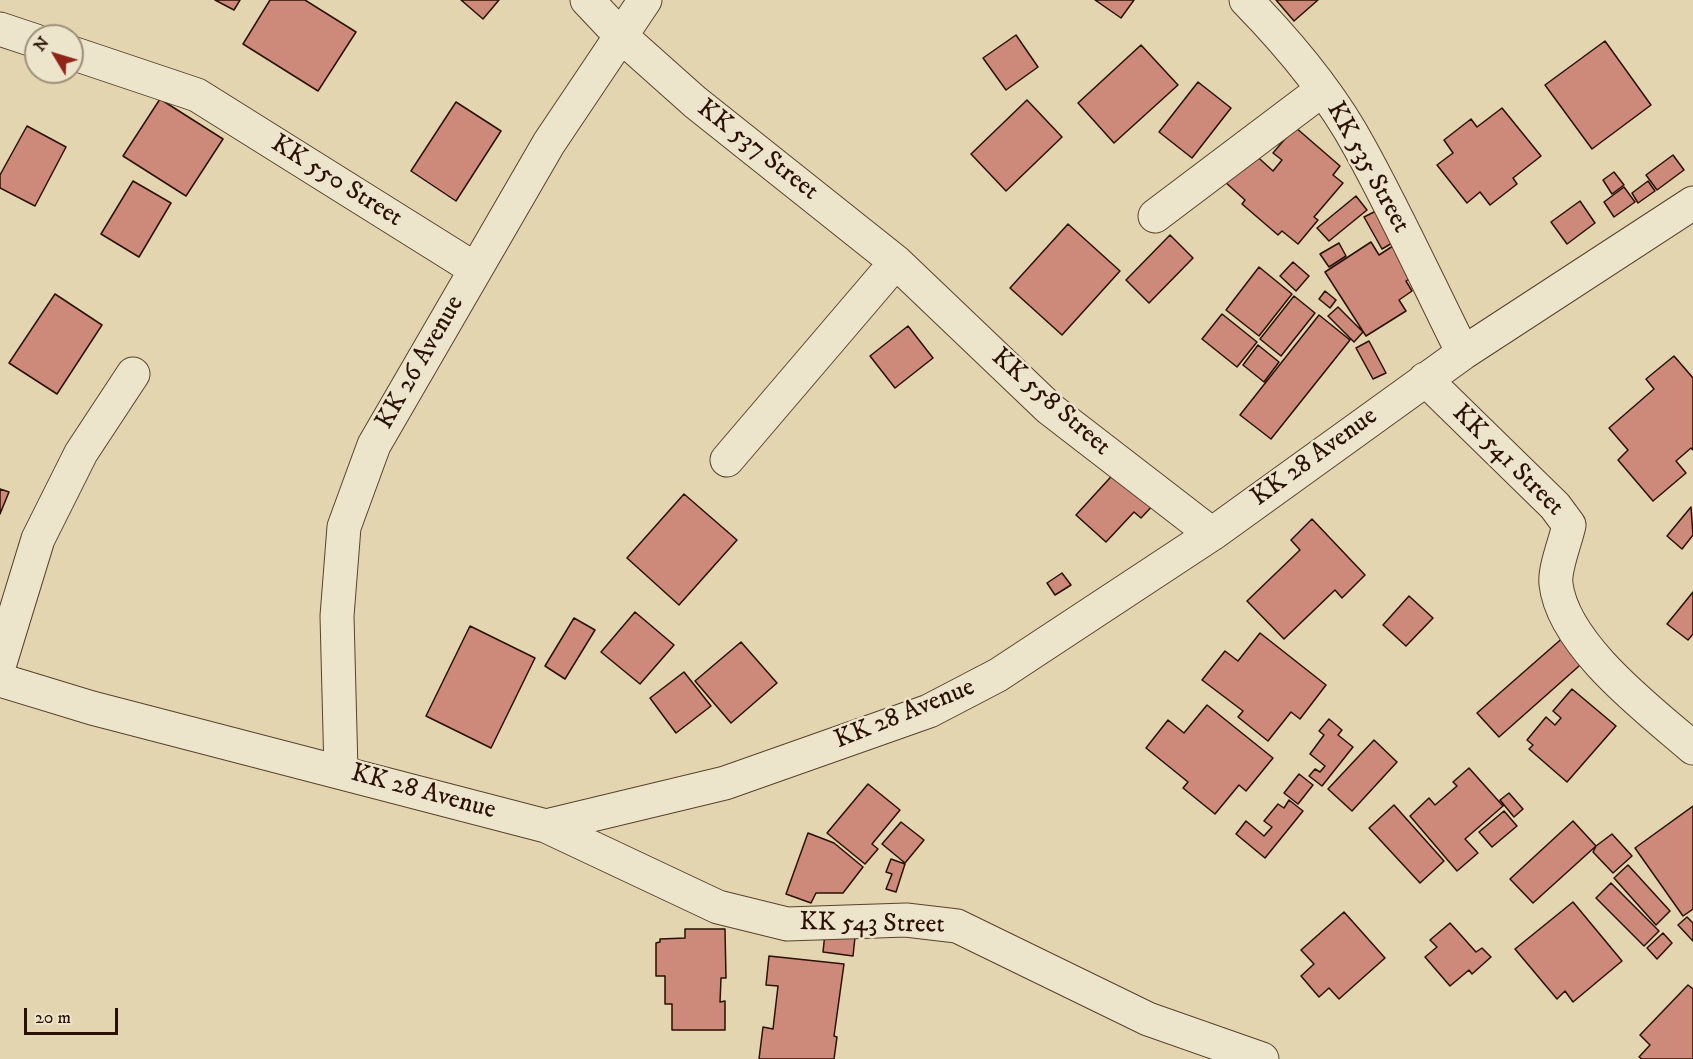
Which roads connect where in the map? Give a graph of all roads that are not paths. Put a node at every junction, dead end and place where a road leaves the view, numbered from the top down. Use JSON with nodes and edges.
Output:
{"nodes":[{"id":1,"x":587,"y":0,"type":"edge"},
{"id":2,"x":645,"y":0,"type":"edge"},
{"id":3,"x":1246,"y":0,"type":"edge"},
{"id":4,"x":0,"y":29,"type":"edge"},
{"id":5,"x":621,"y":36,"type":"junction"},
{"id":6,"x":24,"y":37,"type":"edge"},
{"id":7,"x":84,"y":57,"type":"edge"},
{"id":8,"x":1322,"y":90,"type":"junction"},
{"id":9,"x":1693,"y":203,"type":"edge"},
{"id":10,"x":1155,"y":216,"type":"dead end"},
{"id":11,"x":896,"y":262,"type":"junction"},
{"id":12,"x":475,"y":269,"type":"junction"},
{"id":13,"x":1463,"y":353,"type":"junction"},
{"id":14,"x":133,"y":374,"type":"dead end"},
{"id":15,"x":1425,"y":379,"type":"junction"},
{"id":16,"x":727,"y":460,"type":"dead end"},
{"id":17,"x":1212,"y":534,"type":"junction"},
{"id":18,"x":0,"y":663,"type":"edge"},
{"id":19,"x":0,"y":680,"type":"edge"},
{"id":20,"x":1693,"y":748,"type":"edge"},
{"id":21,"x":341,"y":771,"type":"junction"},
{"id":22,"x":546,"y":826,"type":"junction"},
{"id":23,"x":1262,"y":1059,"type":"edge"}],
"edges":[{"from":1,"to":5,"type":"street","name":"KK 537 Street"},
{"from":2,"to":5,"type":"street","name":"KK 26 Avenue"},
{"from":3,"to":8,"type":"street","name":"KK 535 Street"},
{"from":4,"to":6,"type":"street"},
{"from":5,"to":11,"type":"street","name":"KK 537 Street"},
{"from":5,"to":12,"type":"street","name":"KK 26 Avenue"},
{"from":7,"to":12,"type":"street","name":"KK 550 Street"},
{"from":8,"to":10,"type":"street"},
{"from":8,"to":13,"type":"street","name":"KK 535 Street"},
{"from":9,"to":13,"type":"street","name":"KK 28 Avenue"},
{"from":11,"to":16,"type":"street"},
{"from":11,"to":17,"type":"street","name":"KK 558 Street"},
{"from":12,"to":21,"type":"street","name":"KK 26 Avenue"},
{"from":13,"to":15,"type":"street","name":"KK 28 Avenue"},
{"from":14,"to":18,"type":"street"},
{"from":15,"to":17,"type":"street","name":"KK 28 Avenue"},
{"from":15,"to":20,"type":"street","name":"KK 541 Street"},
{"from":17,"to":22,"type":"street","name":"KK 28 Avenue"},
{"from":19,"to":21,"type":"street","name":"KK 28 Avenue"},
{"from":21,"to":22,"type":"street","name":"KK 28 Avenue"},
{"from":22,"to":23,"type":"street","name":"KK 543 Street"}]}
